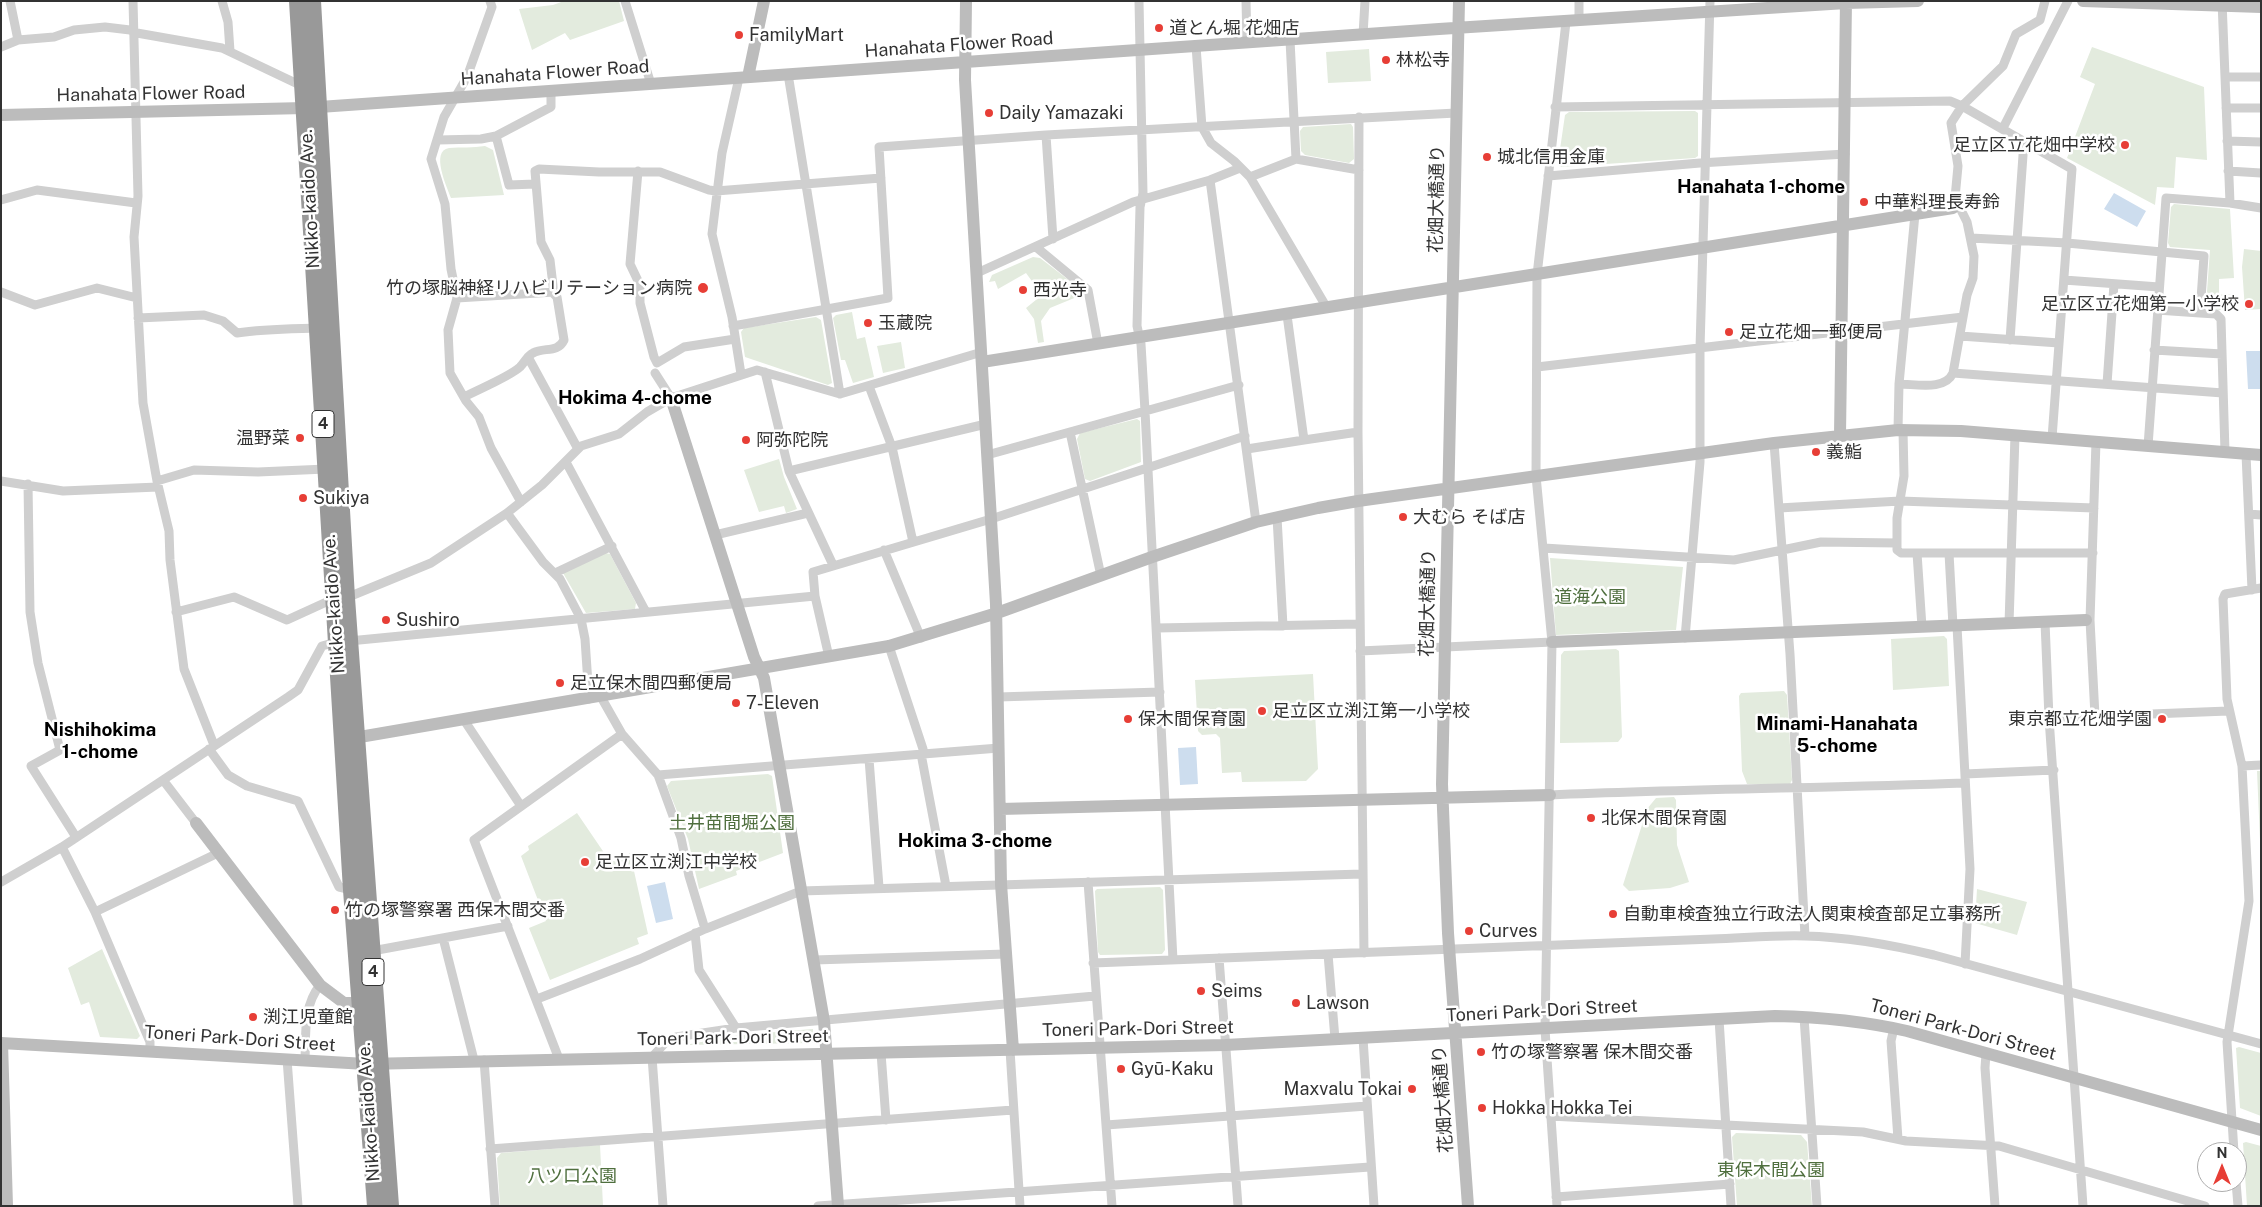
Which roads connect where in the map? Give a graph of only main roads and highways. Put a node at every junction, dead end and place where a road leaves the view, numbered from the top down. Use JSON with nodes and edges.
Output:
{"nodes":[{"id":1,"x":298,"y":1,"type":"edge"},
{"id":2,"x":312,"y":1,"type":"edge"},
{"id":3,"x":312,"y":107,"type":"junction"},
{"id":4,"x":340,"y":598,"type":"junction"},
{"id":5,"x":350,"y":739,"type":"junction"},
{"id":6,"x":373,"y":1063,"type":"junction"},
{"id":7,"x":376,"y":1206,"type":"edge"},
{"id":8,"x":390,"y":1206,"type":"edge"}],
"edges":[{"from":1,"to":3,"type":"highway","name":"Nikko-kaido Ave.","number":"4"},
{"from":2,"to":3,"type":"highway","name":"Nikko-kaido Ave.","number":"4"},
{"from":3,"to":4,"type":"highway","name":"Nikko-kaido Ave.","number":"4"},
{"from":3,"to":4,"type":"highway","name":"Nikko-kaido Ave.","number":"4"},
{"from":4,"to":5,"type":"highway","name":"Nikko-kaido Ave.","number":"4"},
{"from":5,"to":6,"type":"highway","name":"Nikko-kaido Ave.","number":"4"},
{"from":5,"to":6,"type":"highway","name":"Nikko-kaido Ave.","number":"4"},
{"from":6,"to":7,"type":"highway","name":"Nikko-kaido Ave.","number":"4"},
{"from":6,"to":8,"type":"highway","name":"Nikko-kaido Ave.","number":"4"}]}
